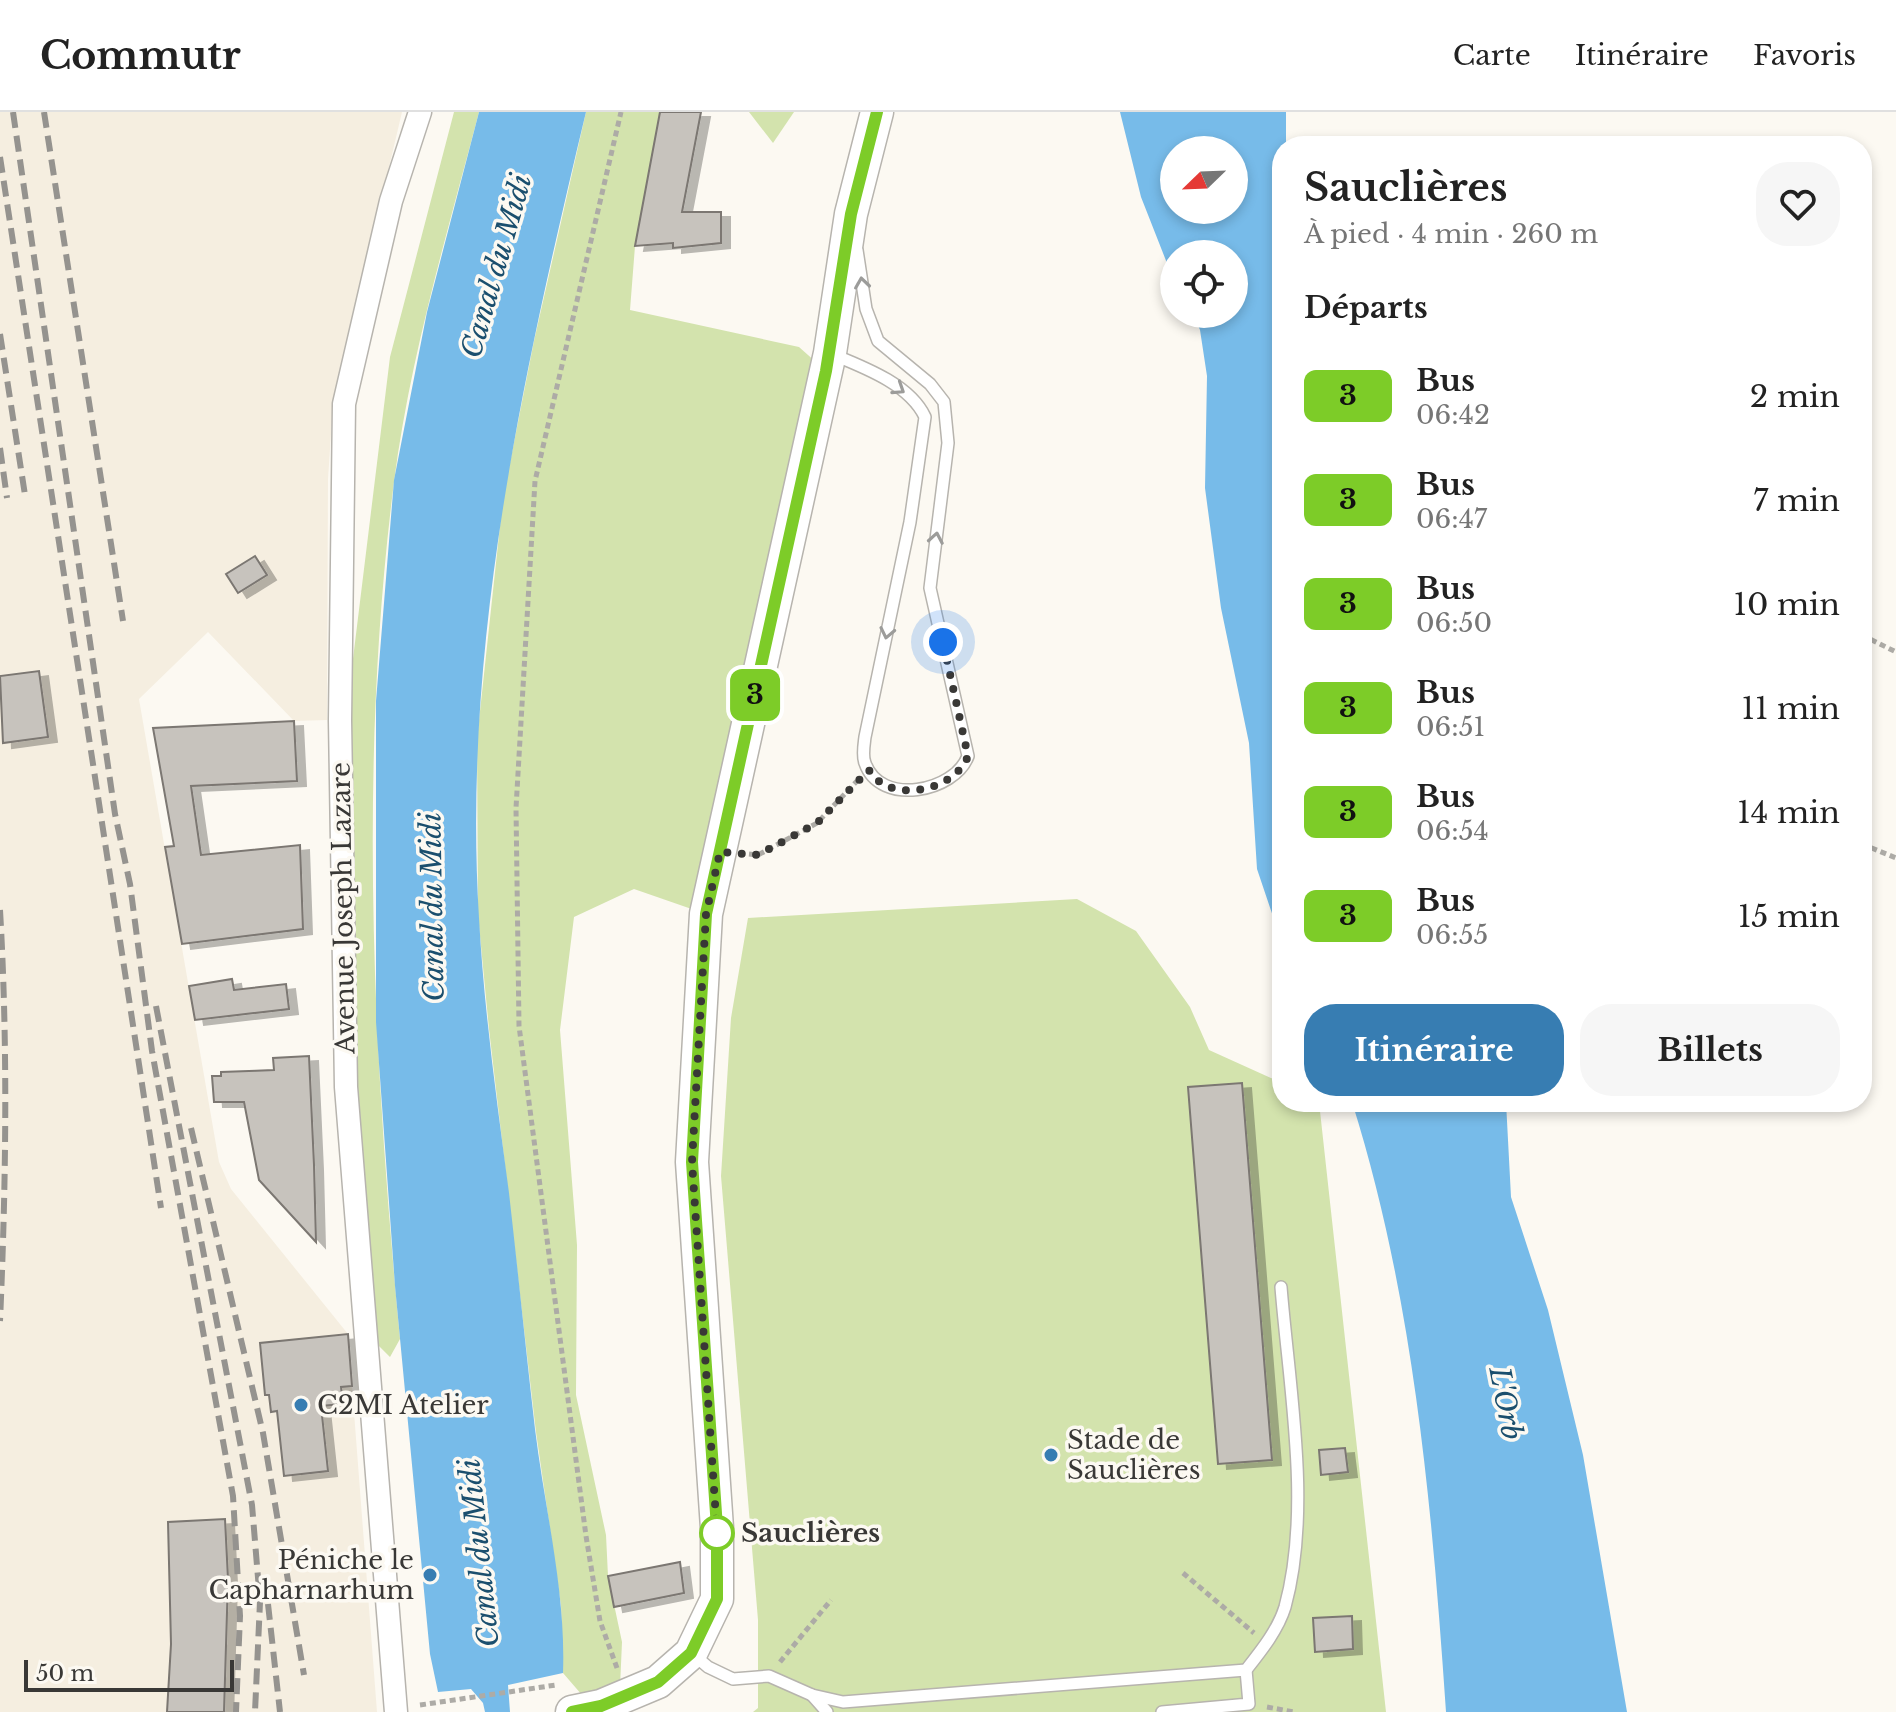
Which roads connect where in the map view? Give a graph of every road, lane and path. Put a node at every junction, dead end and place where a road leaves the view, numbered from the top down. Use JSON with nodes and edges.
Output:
{"nodes":[{"id":1,"x":420,"y":112,"type":"edge"},
{"id":2,"x":621,"y":112,"type":"edge"},
{"id":3,"x":877,"y":112,"type":"edge"},
{"id":4,"x":851,"y":214,"type":"junction"},
{"id":5,"x":830,"y":353,"type":"junction"},
{"id":6,"x":1872,"y":640,"type":"edge"},
{"id":7,"x":1896,"y":652,"type":"edge"},
{"id":8,"x":869,"y":770,"type":"junction"},
{"id":9,"x":1872,"y":848,"type":"edge"},
{"id":10,"x":720,"y":852,"type":"junction"},
{"id":11,"x":1896,"y":858,"type":"edge"},
{"id":12,"x":1281,"y":1287,"type":"dead end"},
{"id":13,"x":1183,"y":1573,"type":"dead end"},
{"id":14,"x":831,"y":1600,"type":"dead end"},
{"id":15,"x":1266,"y":1644,"type":"junction"},
{"id":16,"x":691,"y":1653,"type":"junction"},
{"id":17,"x":1246,"y":1670,"type":"junction"},
{"id":18,"x":769,"y":1676,"type":"junction"},
{"id":19,"x":812,"y":1695,"type":"junction"},
{"id":20,"x":590,"y":1698,"type":"edge"},
{"id":21,"x":421,"y":1704,"type":"dead end"},
{"id":22,"x":1249,"y":1704,"type":"junction"},
{"id":23,"x":396,"y":1712,"type":"edge"},
{"id":24,"x":827,"y":1712,"type":"edge"},
{"id":25,"x":1162,"y":1712,"type":"edge"},
{"id":26,"x":1294,"y":1712,"type":"edge"}],
"edges":[{"from":1,"to":23,"type":"street","name":"Avenue Joseph Lazare"},
{"from":2,"to":20,"type":"path"},
{"from":3,"to":4,"type":"main road"},
{"from":4,"to":5,"type":"main road"},
{"from":8,"to":4,"type":"lane","one_way":true},
{"from":5,"to":8,"type":"lane","one_way":true},
{"from":5,"to":10,"type":"main road"},
{"from":6,"to":7,"type":"path"},
{"from":8,"to":10,"type":"path"},
{"from":9,"to":11,"type":"path"},
{"from":10,"to":16,"type":"main road"},
{"from":12,"to":15,"type":"lane"},
{"from":13,"to":15,"type":"path"},
{"from":14,"to":18,"type":"path"},
{"from":15,"to":17,"type":"lane"},
{"from":16,"to":18,"type":"lane"},
{"from":16,"to":20,"type":"main road"},
{"from":17,"to":19,"type":"lane"},
{"from":17,"to":22,"type":"lane"},
{"from":18,"to":19,"type":"lane"},
{"from":19,"to":24,"type":"lane"},
{"from":20,"to":21,"type":"path"},
{"from":22,"to":25,"type":"lane"},
{"from":22,"to":26,"type":"path"}]}
